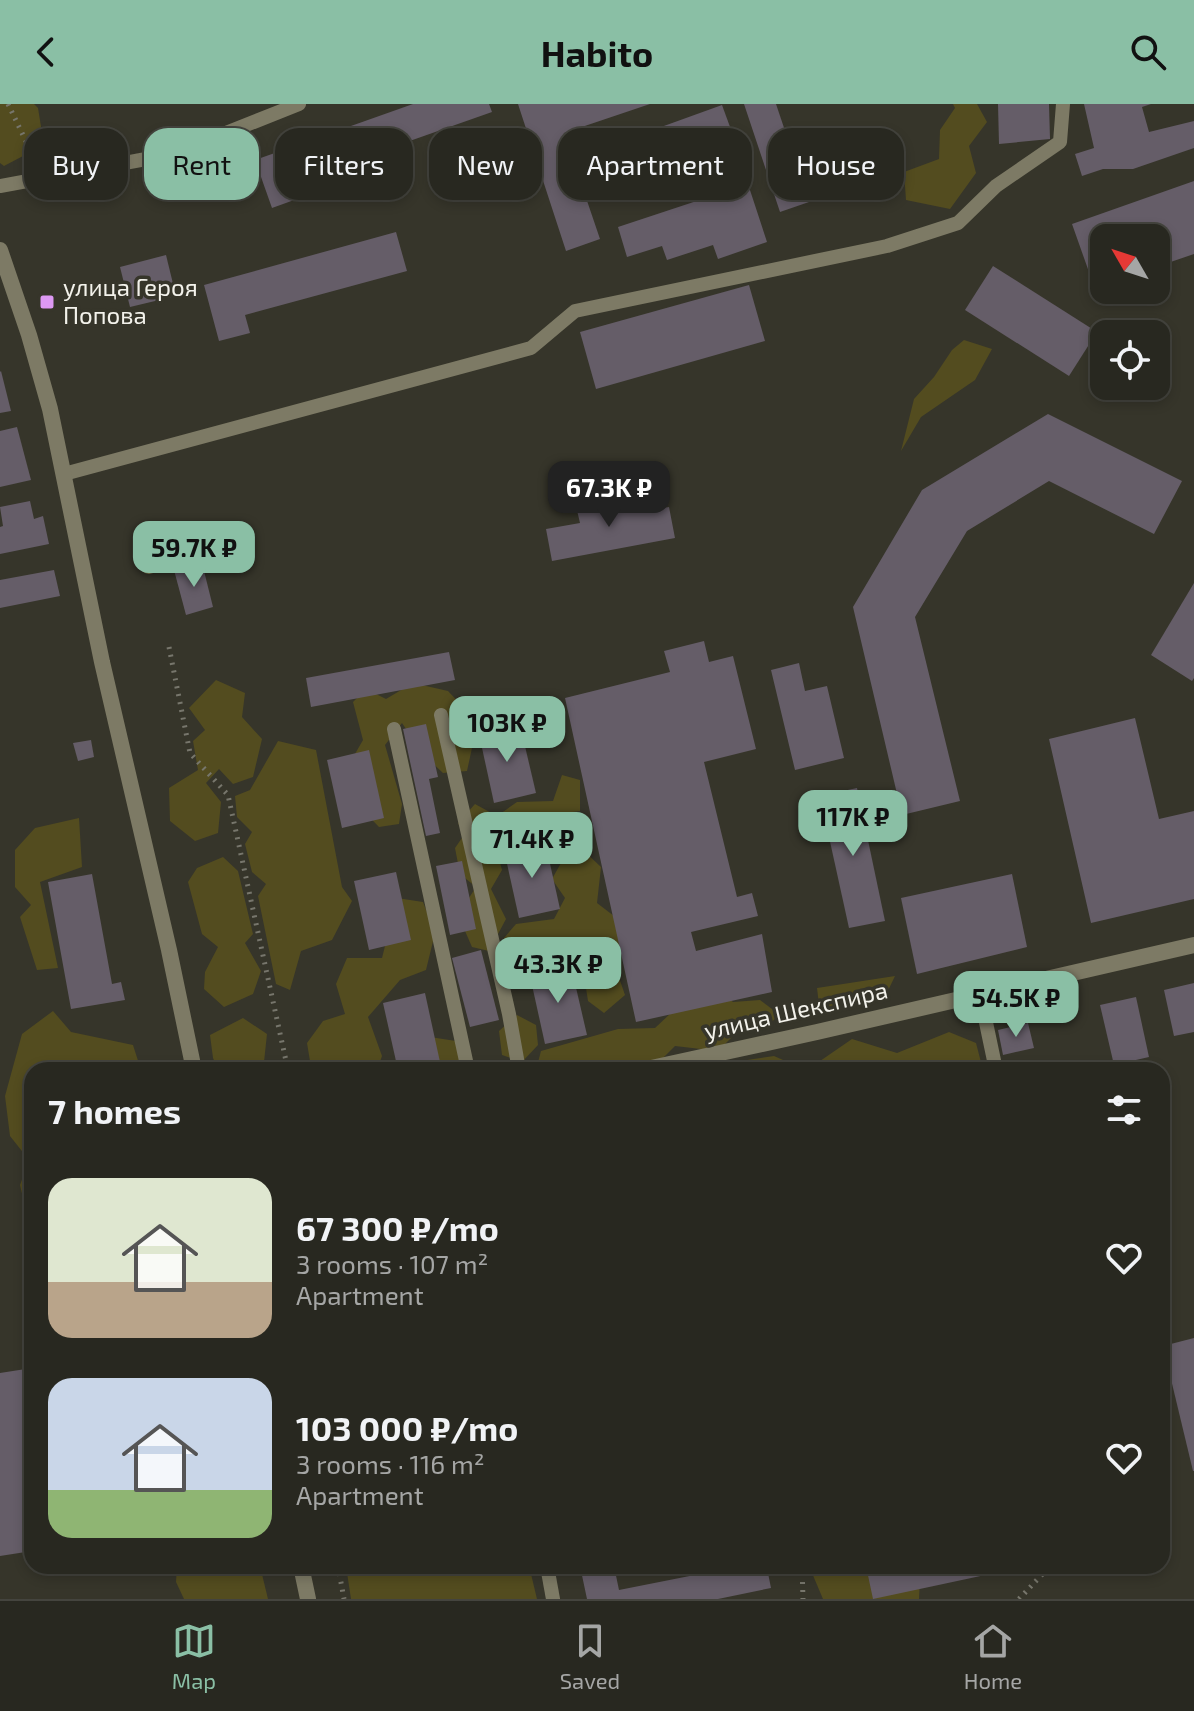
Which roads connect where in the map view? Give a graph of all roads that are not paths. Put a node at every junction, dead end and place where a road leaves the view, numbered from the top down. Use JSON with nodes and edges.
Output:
{"nodes":[{"id":1,"x":299,"y":104,"type":"edge"},
{"id":2,"x":1063,"y":104,"type":"edge"},
{"id":3,"x":0,"y":186,"type":"edge"},
{"id":4,"x":0,"y":250,"type":"edge"},
{"id":5,"x":3,"y":269,"type":"edge"},
{"id":6,"x":64,"y":474,"type":"junction"},
{"id":7,"x":441,"y":715,"type":"dead end"},
{"id":8,"x":394,"y":729,"type":"dead end"},
{"id":9,"x":1194,"y":945,"type":"edge"},
{"id":10,"x":980,"y":994,"type":"junction"},
{"id":11,"x":192,"y":1062,"type":"edge"},
{"id":12,"x":466,"y":1062,"type":"edge"},
{"id":13,"x":518,"y":1062,"type":"edge"},
{"id":14,"x":679,"y":1062,"type":"edge"},
{"id":15,"x":994,"y":1062,"type":"edge"},
{"id":16,"x":303,"y":1574,"type":"edge"},
{"id":17,"x":548,"y":1574,"type":"edge"},
{"id":18,"x":308,"y":1599,"type":"edge"},
{"id":19,"x":553,"y":1599,"type":"edge"}],
"edges":[{"from":1,"to":3,"type":"lane"},
{"from":2,"to":6,"type":"lane"},
{"from":4,"to":5,"type":"street"},
{"from":5,"to":6,"type":"street"},
{"from":6,"to":11,"type":"street"},
{"from":7,"to":13,"type":"lane"},
{"from":8,"to":12,"type":"lane"},
{"from":9,"to":10,"type":"street","name":"улица Шекспира"},
{"from":10,"to":14,"type":"street","name":"улица Шекспира"},
{"from":10,"to":15,"type":"lane"},
{"from":16,"to":18,"type":"street"},
{"from":17,"to":19,"type":"lane"}]}
